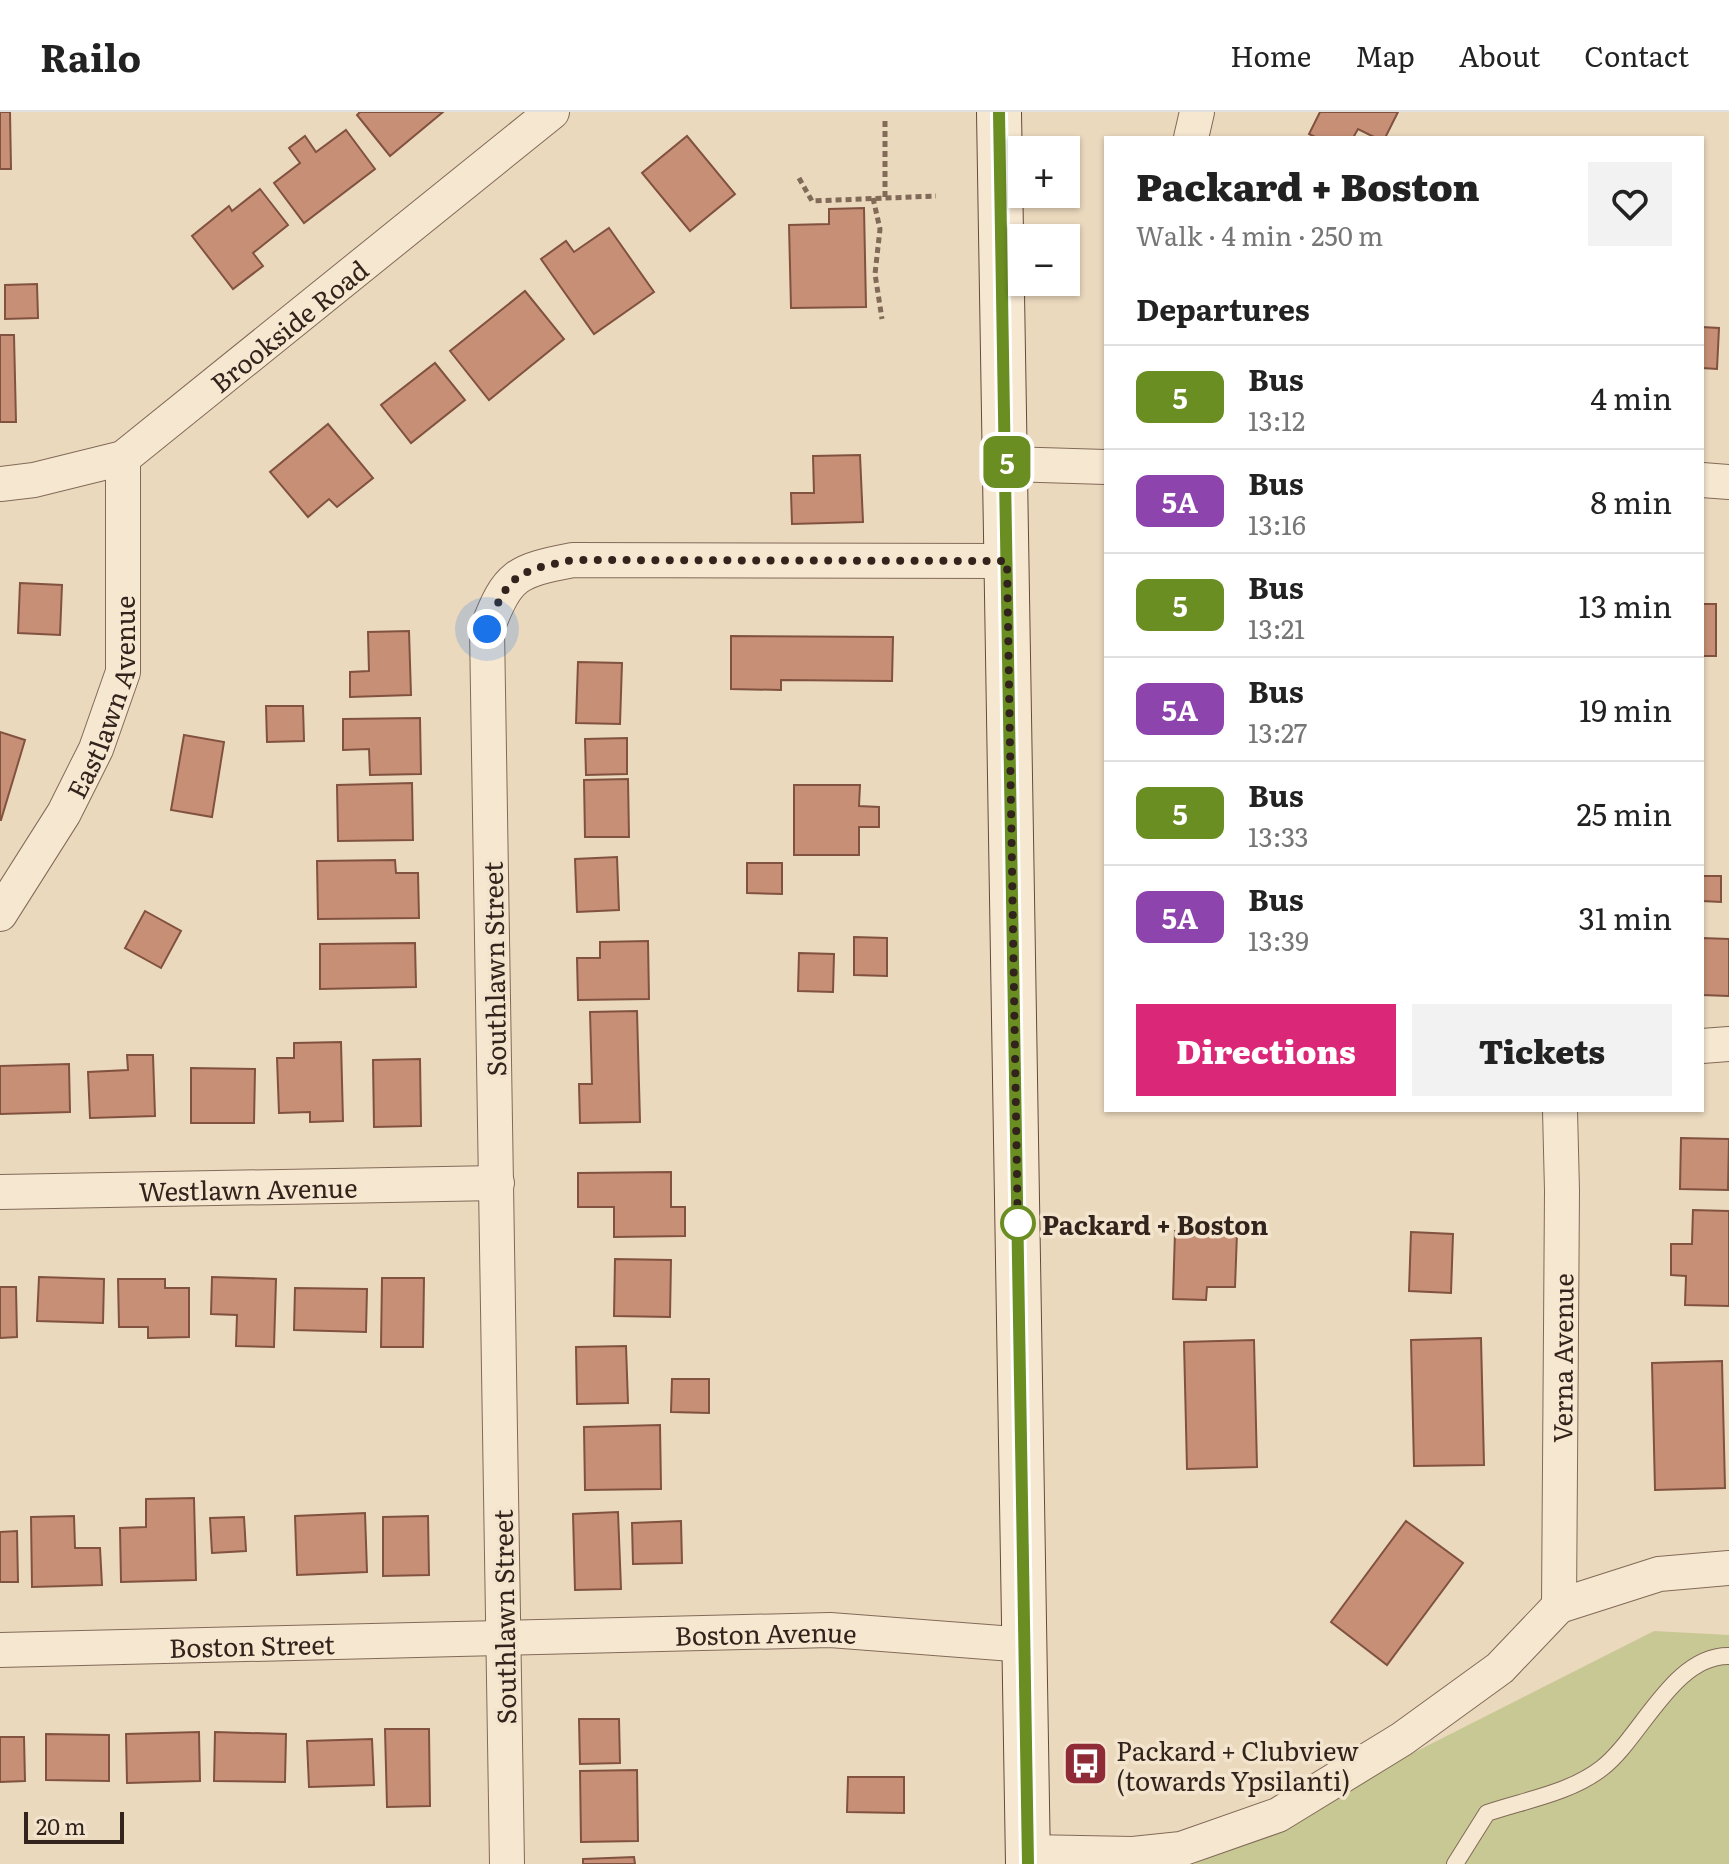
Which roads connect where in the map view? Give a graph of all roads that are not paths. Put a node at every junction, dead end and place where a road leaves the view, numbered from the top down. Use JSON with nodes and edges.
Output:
{"nodes":[{"id":1,"x":552,"y":112,"type":"edge"},
{"id":2,"x":999,"y":112,"type":"edge"},
{"id":3,"x":1197,"y":112,"type":"edge"},
{"id":4,"x":1191,"y":136,"type":"edge"},
{"id":5,"x":123,"y":458,"type":"junction"},
{"id":6,"x":1007,"y":464,"type":"junction"},
{"id":7,"x":1104,"y":467,"type":"edge"},
{"id":8,"x":1704,"y":480,"type":"edge"},
{"id":9,"x":1729,"y":482,"type":"edge"},
{"id":10,"x":0,"y":484,"type":"edge"},
{"id":11,"x":1007,"y":561,"type":"junction"},
{"id":12,"x":0,"y":914,"type":"edge"},
{"id":13,"x":1729,"y":1044,"type":"edge"},
{"id":14,"x":1704,"y":1046,"type":"edge"},
{"id":15,"x":1560,"y":1112,"type":"edge"},
{"id":16,"x":497,"y":1183,"type":"junction"},
{"id":17,"x":0,"y":1192,"type":"edge"},
{"id":18,"x":1729,"y":1568,"type":"edge"},
{"id":19,"x":1559,"y":1606,"type":"junction"},
{"id":20,"x":503,"y":1638,"type":"junction"},
{"id":21,"x":1026,"y":1645,"type":"junction"},
{"id":22,"x":0,"y":1650,"type":"edge"},
{"id":23,"x":1729,"y":1656,"type":"edge"},
{"id":24,"x":1028,"y":1858,"type":"edge"},
{"id":25,"x":507,"y":1864,"type":"edge"},
{"id":26,"x":1455,"y":1864,"type":"edge"}],
"edges":[{"from":1,"to":5,"type":"street","name":"Brookside Road"},
{"from":2,"to":6,"type":"main road"},
{"from":3,"to":4,"type":"street"},
{"from":5,"to":10,"type":"street","name":"Brookside Road"},
{"from":5,"to":12,"type":"street","name":"Eastlawn Avenue"},
{"from":6,"to":7,"type":"street"},
{"from":6,"to":11,"type":"main road"},
{"from":8,"to":9,"type":"street"},
{"from":11,"to":16,"type":"street","name":"Southlawn Street"},
{"from":11,"to":21,"type":"main road"},
{"from":13,"to":14,"type":"street"},
{"from":15,"to":19,"type":"street","name":"Verna Avenue"},
{"from":16,"to":17,"type":"street","name":"Westlawn Avenue"},
{"from":16,"to":20,"type":"street","name":"Southlawn Street"},
{"from":18,"to":19,"type":"street"},
{"from":19,"to":24,"type":"street"},
{"from":20,"to":21,"type":"street","name":"Boston Avenue"},
{"from":20,"to":22,"type":"street","name":"Boston Street"},
{"from":20,"to":25,"type":"street","name":"Southlawn Street"},
{"from":21,"to":24,"type":"main road"},
{"from":23,"to":26,"type":"lane"}]}
